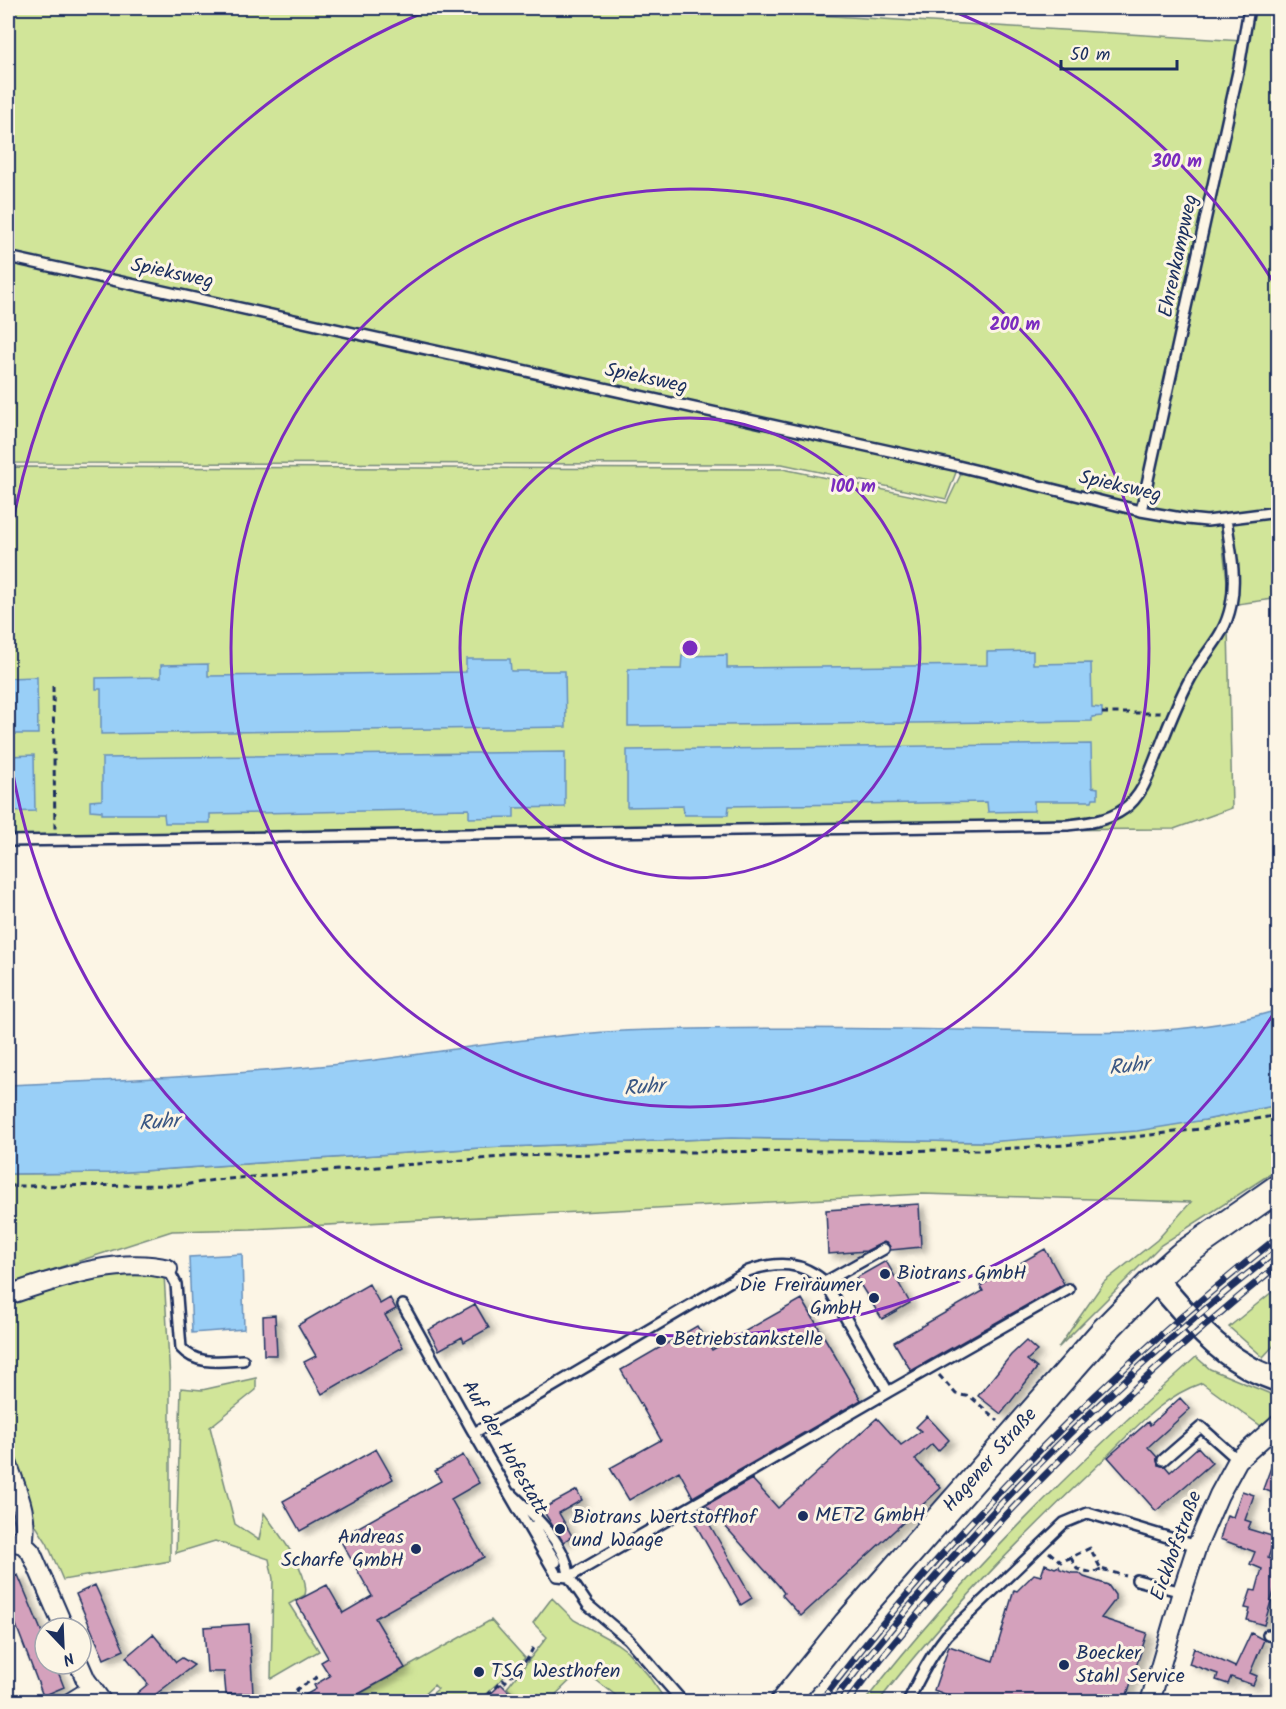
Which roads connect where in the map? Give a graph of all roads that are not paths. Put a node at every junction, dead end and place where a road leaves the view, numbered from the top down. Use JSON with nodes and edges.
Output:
{"nodes":[{"id":1,"x":1249,"y":8,"type":"edge"},
{"id":2,"x":8,"y":257,"type":"edge"},
{"id":3,"x":1141,"y":511,"type":"junction"},
{"id":4,"x":1278,"y":512,"type":"edge"},
{"id":5,"x":1226,"y":519,"type":"junction"},
{"id":6,"x":8,"y":841,"type":"edge"},
{"id":7,"x":1278,"y":1188,"type":"edge"},
{"id":8,"x":884,"y":1249,"type":"dead end"},
{"id":9,"x":168,"y":1269,"type":"joint"},
{"id":10,"x":1155,"y":1279,"type":"junction"},
{"id":11,"x":825,"y":1282,"type":"junction"},
{"id":12,"x":1069,"y":1289,"type":"dead end"},
{"id":13,"x":8,"y":1295,"type":"edge"},
{"id":14,"x":403,"y":1305,"type":"dead end"},
{"id":15,"x":243,"y":1360,"type":"dead end"},
{"id":16,"x":1278,"y":1380,"type":"edge"},
{"id":17,"x":888,"y":1392,"type":"junction"},
{"id":18,"x":1278,"y":1424,"type":"edge"},
{"id":19,"x":474,"y":1433,"type":"junction"},
{"id":20,"x":1164,"y":1460,"type":"dead end"},
{"id":21,"x":1238,"y":1461,"type":"junction"},
{"id":22,"x":8,"y":1465,"type":"edge"},
{"id":23,"x":505,"y":1487,"type":"junction"},
{"id":24,"x":521,"y":1515,"type":"junction"},
{"id":25,"x":540,"y":1526,"type":"junction"},
{"id":26,"x":15,"y":1542,"type":"edge"},
{"id":27,"x":1197,"y":1546,"type":"junction"},
{"id":28,"x":569,"y":1577,"type":"junction"},
{"id":29,"x":1137,"y":1580,"type":"road end"},
{"id":30,"x":1182,"y":1592,"type":"junction"},
{"id":31,"x":59,"y":1616,"type":"edge"},
{"id":32,"x":1268,"y":1635,"type":"dead end"},
{"id":33,"x":1278,"y":1637,"type":"edge"},
{"id":34,"x":86,"y":1676,"type":"edge"},
{"id":35,"x":97,"y":1695,"type":"edge"},
{"id":36,"x":70,"y":1701,"type":"edge"},
{"id":37,"x":683,"y":1701,"type":"edge"},
{"id":38,"x":784,"y":1701,"type":"edge"},
{"id":39,"x":908,"y":1701,"type":"edge"},
{"id":40,"x":1150,"y":1701,"type":"edge"}],
"edges":[{"from":1,"to":3,"type":"lane","name":"Ehrenkampweg"},
{"from":2,"to":3,"type":"lane","name":"Spieksweg"},
{"from":3,"to":5,"type":"lane","name":"Spieksweg"},
{"from":4,"to":5,"type":"lane","name":"Spieksweg"},
{"from":5,"to":6,"type":"lane"},
{"from":7,"to":10,"type":"main road","name":"Hagener Straße"},
{"from":8,"to":11,"type":"lane"},
{"from":9,"to":13,"type":"street"},
{"from":9,"to":15,"type":"lane"},
{"from":10,"to":16,"type":"street"},
{"from":10,"to":38,"type":"main road","name":"Hagener Straße"},
{"from":11,"to":17,"type":"lane"},
{"from":11,"to":19,"type":"lane"},
{"from":12,"to":17,"type":"lane"},
{"from":14,"to":19,"type":"lane","name":"Auf der Hofestatt"},
{"from":17,"to":28,"type":"lane"},
{"from":18,"to":21,"type":"street","name":"Eickhofstraße"},
{"from":19,"to":23,"type":"lane","name":"Auf der Hofestatt"},
{"from":20,"to":21,"type":"lane"},
{"from":21,"to":27,"type":"street","name":"Eickhofstraße"},
{"from":22,"to":26,"type":"street"},
{"from":23,"to":24,"type":"lane","name":"Auf der Hofestatt"},
{"from":23,"to":25,"type":"lane"},
{"from":24,"to":25,"type":"lane"},
{"from":24,"to":28,"type":"lane","name":"Auf der Hofestatt"},
{"from":25,"to":28,"type":"lane"},
{"from":26,"to":31,"type":"street"},
{"from":27,"to":30,"type":"street","name":"Eickhofstraße"},
{"from":27,"to":39,"type":"lane"},
{"from":28,"to":37,"type":"lane","name":"Auf der Hofestatt"},
{"from":29,"to":30,"type":"lane"},
{"from":30,"to":40,"type":"street","name":"Eickhofstraße"},
{"from":32,"to":33,"type":"lane"},
{"from":34,"to":35,"type":"street"},
{"from":35,"to":36,"type":"street"}]}
